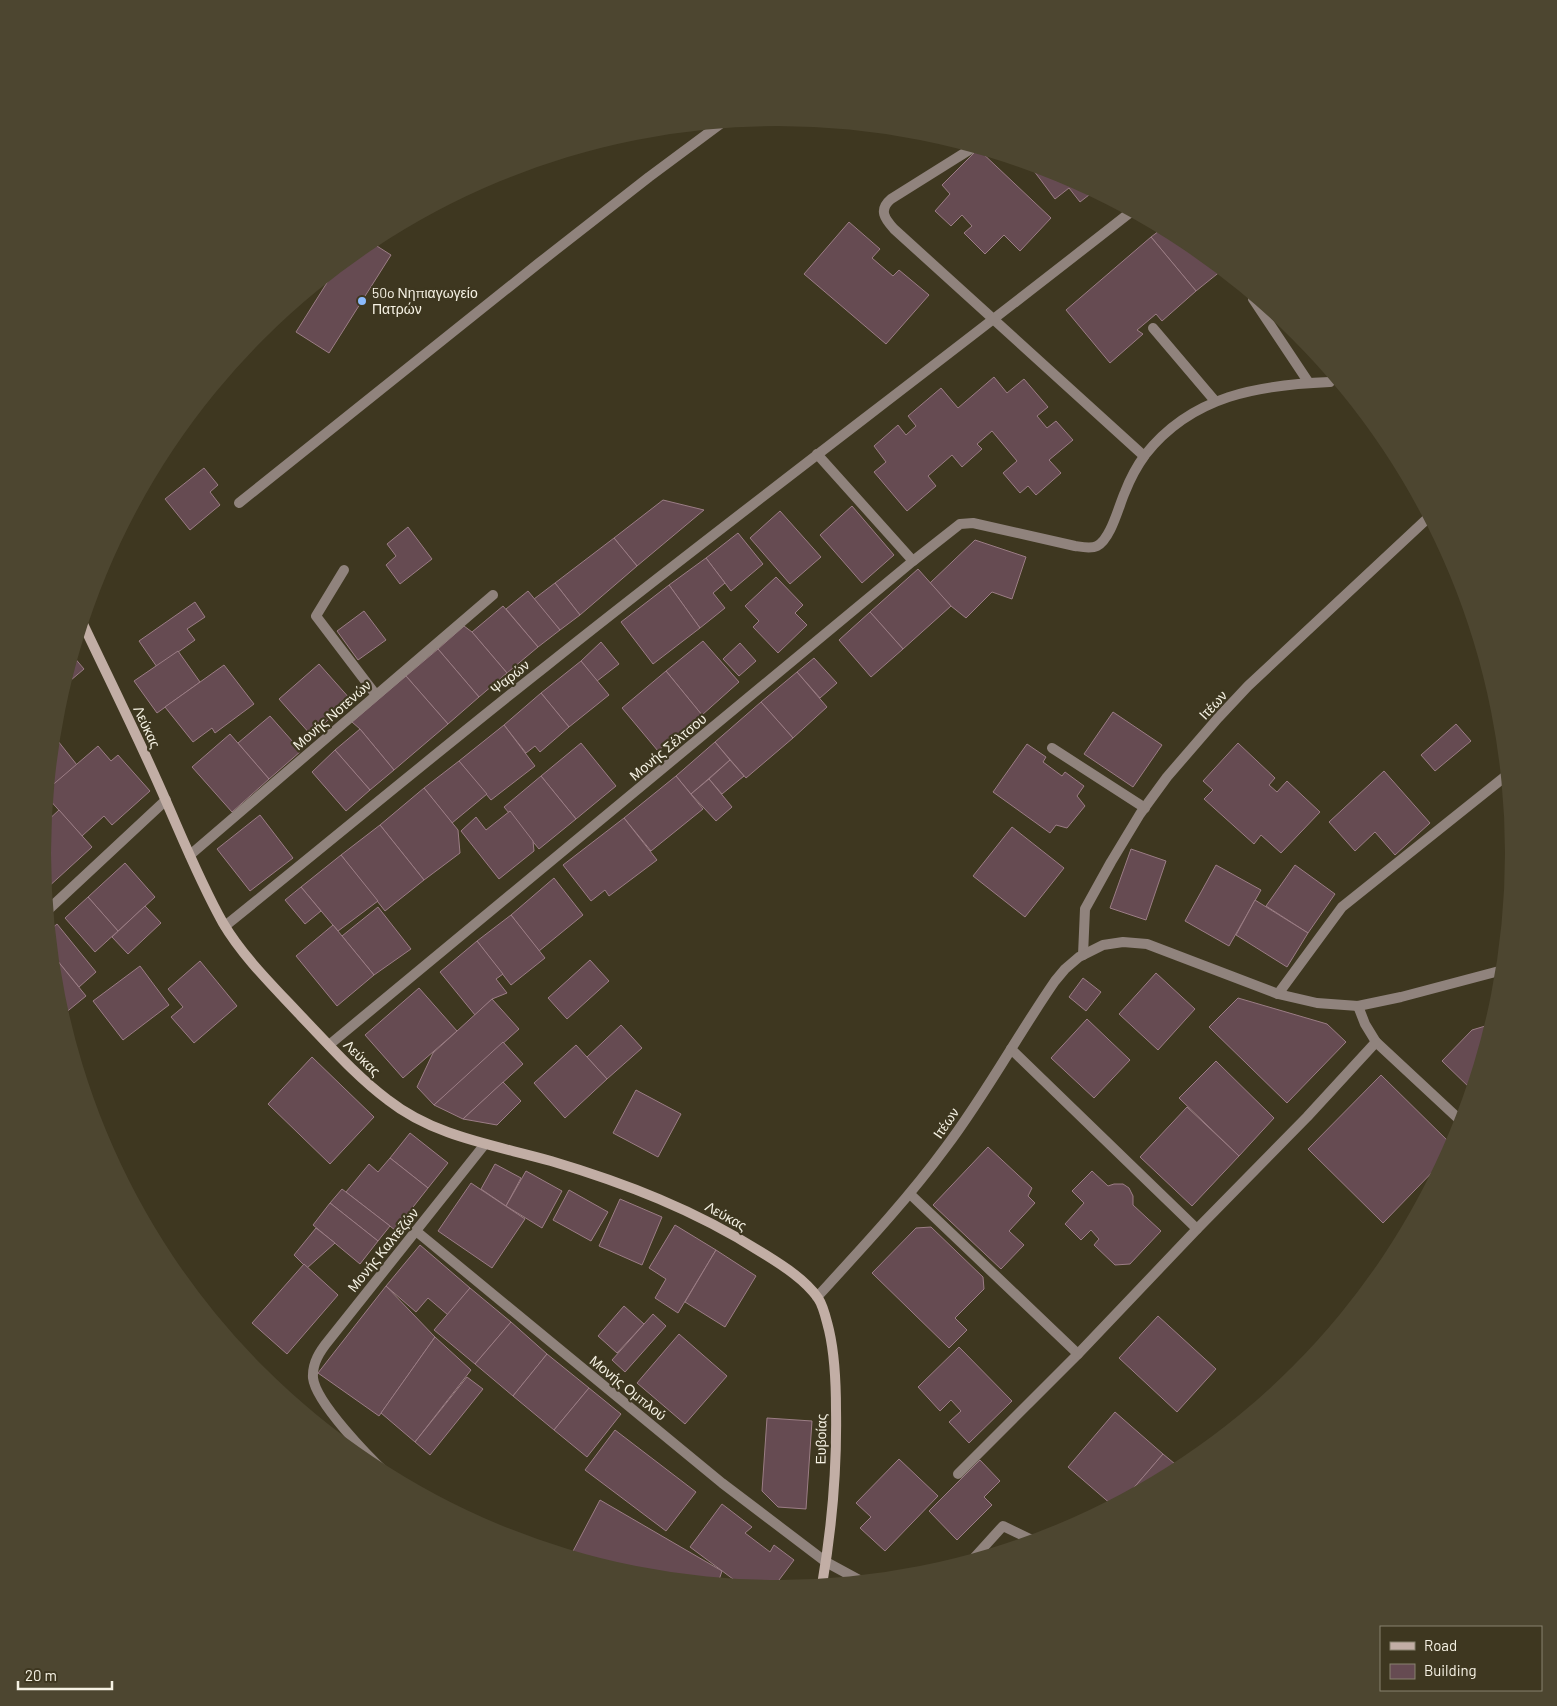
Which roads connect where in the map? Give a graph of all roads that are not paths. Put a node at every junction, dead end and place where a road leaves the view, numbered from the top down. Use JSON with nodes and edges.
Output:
{"nodes":[{"id":1,"x":714,"y":129,"type":"edge"},
{"id":2,"x":967,"y":151,"type":"edge"},
{"id":3,"x":1127,"y":215,"type":"edge"},
{"id":4,"x":1257,"y":305,"type":"edge"},
{"id":5,"x":993,"y":321,"type":"junction"},
{"id":6,"x":1153,"y":328,"type":"dead end"},
{"id":7,"x":1330,"y":382,"type":"dead end"},
{"id":8,"x":1309,"y":383,"type":"junction"},
{"id":9,"x":1215,"y":401,"type":"junction"},
{"id":10,"x":817,"y":454,"type":"junction"},
{"id":11,"x":1144,"y":456,"type":"junction"},
{"id":12,"x":239,"y":502,"type":"dead end"},
{"id":13,"x":1425,"y":521,"type":"edge"},
{"id":14,"x":913,"y":561,"type":"junction"},
{"id":15,"x":344,"y":570,"type":"dead end"},
{"id":16,"x":493,"y":596,"type":"dead end"},
{"id":17,"x":86,"y":632,"type":"edge"},
{"id":18,"x":376,"y":695,"type":"junction"},
{"id":19,"x":1052,"y":748,"type":"dead end"},
{"id":20,"x":1502,"y":778,"type":"edge"},
{"id":21,"x":166,"y":800,"type":"junction"},
{"id":22,"x":1145,"y":808,"type":"junction"},
{"id":23,"x":190,"y":856,"type":"junction"},
{"id":24,"x":53,"y":905,"type":"edge"},
{"id":25,"x":225,"y":926,"type":"junction"},
{"id":26,"x":1083,"y":955,"type":"junction"},
{"id":27,"x":1496,"y":972,"type":"edge"},
{"id":28,"x":1278,"y":994,"type":"junction"},
{"id":29,"x":1358,"y":1006,"type":"junction"},
{"id":30,"x":1376,"y":1042,"type":"junction"},
{"id":31,"x":329,"y":1045,"type":"junction"},
{"id":32,"x":1011,"y":1049,"type":"junction"},
{"id":33,"x":1456,"y":1116,"type":"edge"},
{"id":34,"x":485,"y":1144,"type":"junction"},
{"id":35,"x":910,"y":1194,"type":"junction"},
{"id":36,"x":1197,"y":1229,"type":"junction"},
{"id":37,"x":416,"y":1231,"type":"junction"},
{"id":38,"x":817,"y":1297,"type":"junction"},
{"id":39,"x":1078,"y":1354,"type":"junction"},
{"id":40,"x":367,"y":1453,"type":"edge"},
{"id":41,"x":958,"y":1474,"type":"dead end"},
{"id":42,"x":1026,"y":1537,"type":"edge"},
{"id":43,"x":980,"y":1551,"type":"edge"},
{"id":44,"x":826,"y":1562,"type":"junction"},
{"id":45,"x":852,"y":1576,"type":"edge"},
{"id":46,"x":823,"y":1579,"type":"edge"}],
"edges":[{"from":1,"to":12,"type":"street"},
{"from":2,"to":5,"type":"street"},
{"from":3,"to":5,"type":"street","name":"Ψαρών"},
{"from":4,"to":8,"type":"street"},
{"from":5,"to":10,"type":"street","name":"Ψαρών"},
{"from":5,"to":11,"type":"street"},
{"from":6,"to":9,"type":"street"},
{"from":7,"to":8,"type":"street","name":"Μονής Σέλτσου"},
{"from":8,"to":9,"type":"street","name":"Μονής Σέλτσου"},
{"from":9,"to":11,"type":"street","name":"Μονής Σέλτσου"},
{"from":10,"to":14,"type":"street"},
{"from":10,"to":25,"type":"street","name":"Ψαρών"},
{"from":11,"to":14,"type":"street","name":"Μονής Σέλτσου"},
{"from":13,"to":22,"type":"street","name":"Ιτέων"},
{"from":14,"to":31,"type":"street","name":"Μονής Σέλτσου"},
{"from":15,"to":18,"type":"street"},
{"from":16,"to":18,"type":"street","name":"Μονής Νοτενών"},
{"from":17,"to":21,"type":"main road","name":"Λεύκας"},
{"from":18,"to":23,"type":"street","name":"Μονής Νοτενών"},
{"from":19,"to":22,"type":"street"},
{"from":20,"to":28,"type":"street"},
{"from":21,"to":23,"type":"main road","name":"Λεύκας"},
{"from":21,"to":24,"type":"street"},
{"from":22,"to":26,"type":"street","name":"Ιτέων"},
{"from":23,"to":25,"type":"main road","name":"Λεύκας"},
{"from":25,"to":31,"type":"main road","name":"Λεύκας"},
{"from":26,"to":28,"type":"street","name":"Ιτέων"},
{"from":26,"to":32,"type":"street","name":"Ιτέων"},
{"from":27,"to":29,"type":"street","name":"Ιτέων"},
{"from":28,"to":29,"type":"street","name":"Ιτέων"},
{"from":29,"to":30,"type":"street"},
{"from":30,"to":33,"type":"street"},
{"from":30,"to":36,"type":"street"},
{"from":31,"to":34,"type":"main road","name":"Λεύκας"},
{"from":32,"to":35,"type":"street","name":"Ιτέων"},
{"from":32,"to":36,"type":"street"},
{"from":34,"to":37,"type":"street","name":"Μονής Καλτεζών"},
{"from":34,"to":38,"type":"main road","name":"Λεύκας"},
{"from":35,"to":38,"type":"street","name":"Ιτέων"},
{"from":35,"to":39,"type":"street"},
{"from":36,"to":39,"type":"street"},
{"from":37,"to":40,"type":"street","name":"Μονής Καλτεζών"},
{"from":37,"to":44,"type":"street","name":"Μονής Ομπλού"},
{"from":38,"to":44,"type":"main road","name":"Ευβοίας"},
{"from":39,"to":41,"type":"street"},
{"from":42,"to":43,"type":"street"},
{"from":44,"to":45,"type":"street","name":"Μονής Ομπλού"},
{"from":44,"to":46,"type":"main road","name":"Ευβοίας"}]}
